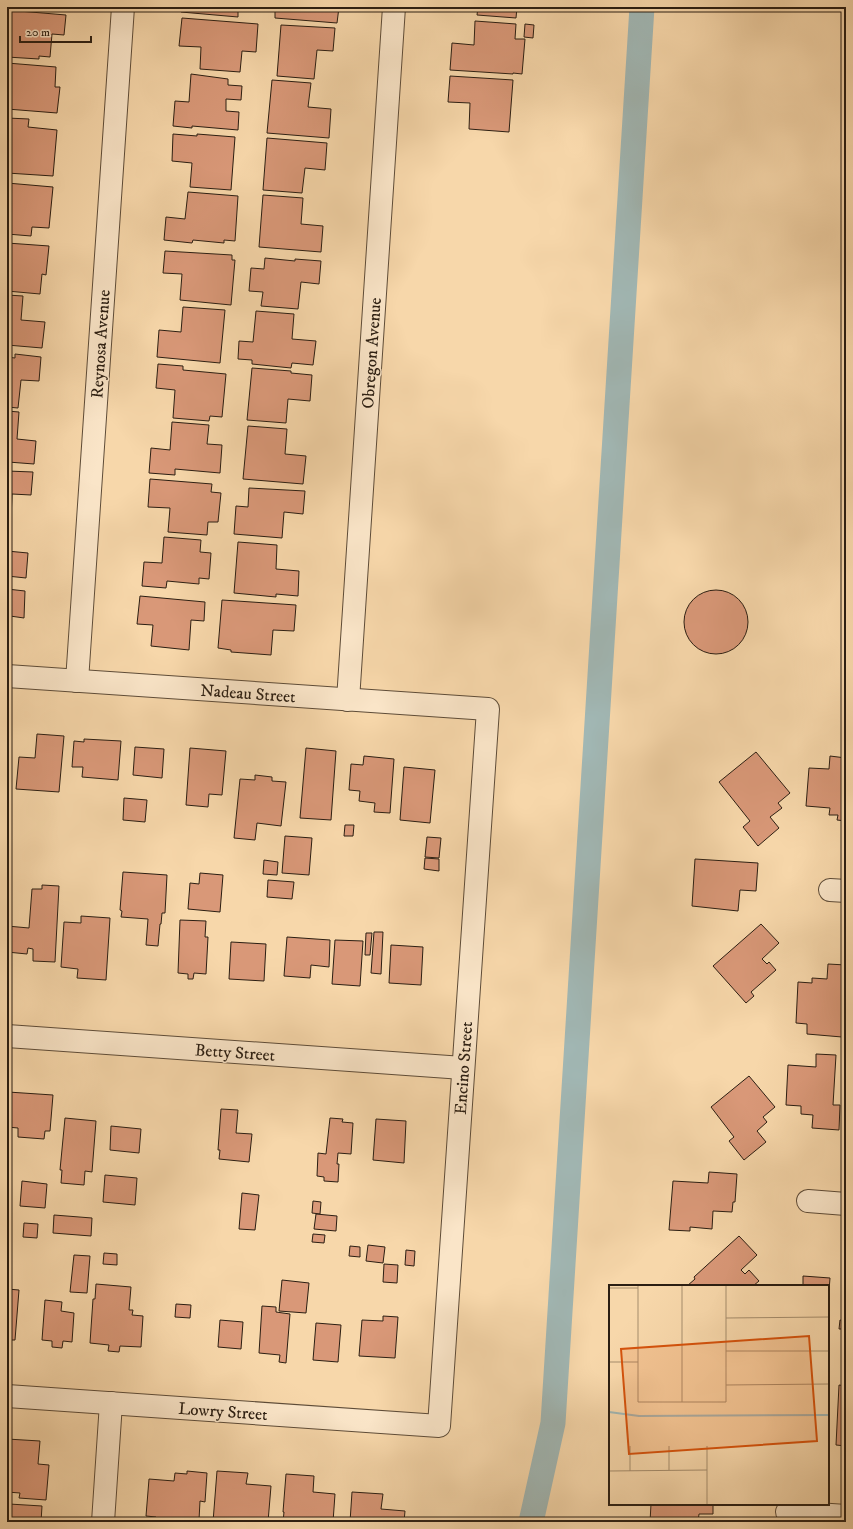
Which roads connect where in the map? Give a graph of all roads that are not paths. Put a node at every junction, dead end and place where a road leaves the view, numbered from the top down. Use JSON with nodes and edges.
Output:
{"nodes":[{"id":1,"x":123,"y":7,"type":"edge"},
{"id":2,"x":394,"y":7,"type":"edge"},
{"id":3,"x":7,"y":676,"type":"edge"},
{"id":4,"x":77,"y":681,"type":"junction"},
{"id":5,"x":348,"y":700,"type":"junction"},
{"id":6,"x":488,"y":709,"type":"joint"},
{"id":7,"x":7,"y":1036,"type":"edge"},
{"id":8,"x":463,"y":1068,"type":"junction"},
{"id":9,"x":808,"y":1201,"type":"dead end"},
{"id":10,"x":846,"y":1204,"type":"edge"},
{"id":11,"x":7,"y":1396,"type":"edge"},
{"id":12,"x":111,"y":1403,"type":"junction"},
{"id":13,"x":439,"y":1426,"type":"joint"},
{"id":14,"x":787,"y":1512,"type":"dead end"},
{"id":15,"x":846,"y":1516,"type":"edge"},
{"id":16,"x":103,"y":1522,"type":"edge"}],
"edges":[{"from":1,"to":4,"type":"street","name":"Reynosa Avenue"},
{"from":2,"to":5,"type":"street","name":"Obregon Avenue"},
{"from":3,"to":4,"type":"street","name":"Nadeau Street"},
{"from":4,"to":5,"type":"street","name":"Nadeau Street"},
{"from":5,"to":6,"type":"street","name":"Nadeau Street"},
{"from":6,"to":8,"type":"street","name":"Encino Street"},
{"from":7,"to":8,"type":"street","name":"Betty Street"},
{"from":8,"to":13,"type":"street","name":"Encino Street"},
{"from":9,"to":10,"type":"street"},
{"from":11,"to":12,"type":"street","name":"Lowry Street"},
{"from":12,"to":13,"type":"street","name":"Lowry Street"},
{"from":12,"to":16,"type":"street"},
{"from":14,"to":15,"type":"street"}]}
